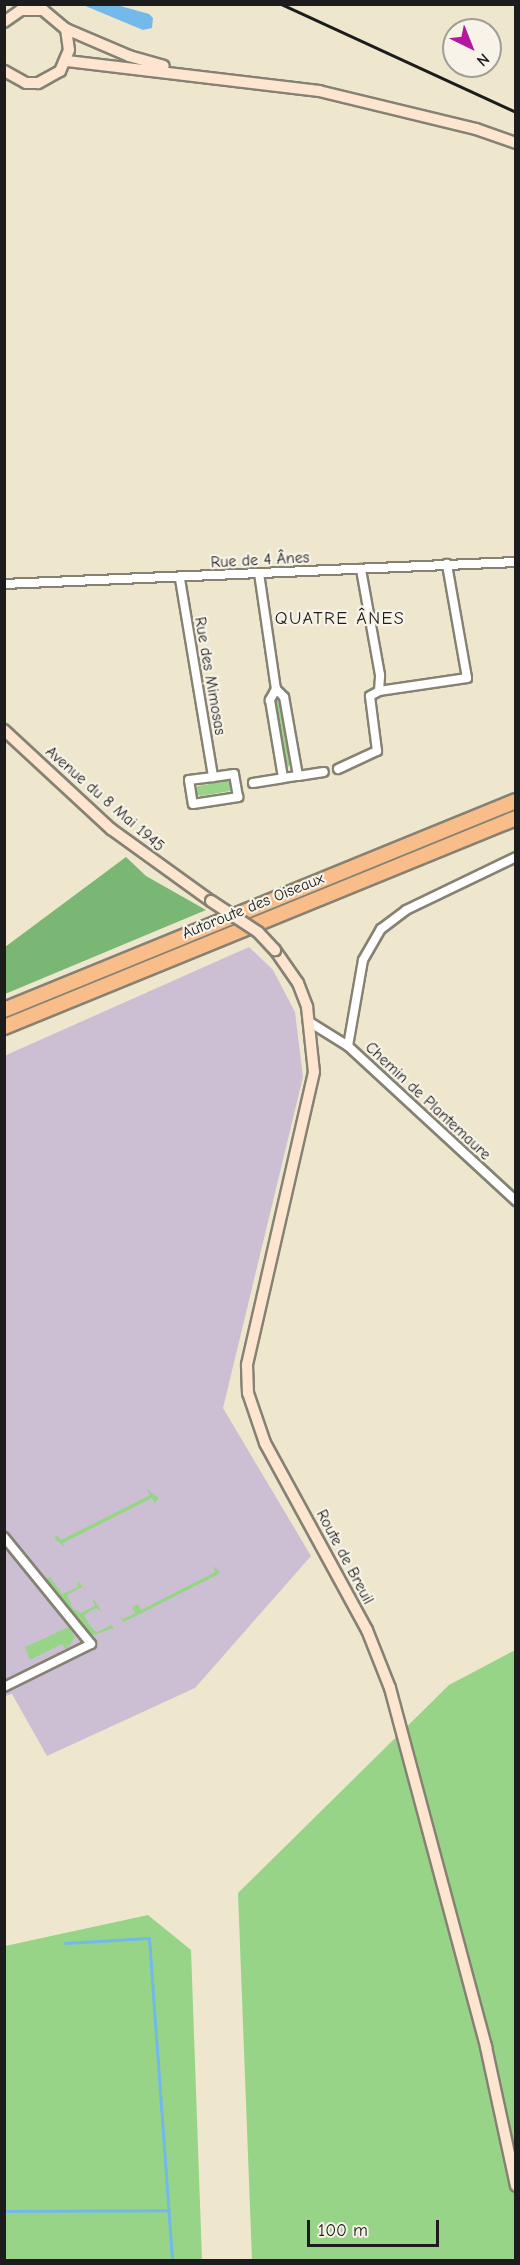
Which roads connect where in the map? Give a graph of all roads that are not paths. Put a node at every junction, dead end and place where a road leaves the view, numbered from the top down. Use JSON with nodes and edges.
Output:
{"nodes":[{"id":1,"x":24,"y":7,"type":"edge"},
{"id":2,"x":53,"y":10,"type":"edge"},
{"id":3,"x":4,"y":22,"type":"edge"},
{"id":4,"x":66,"y":29,"type":"junction"},
{"id":5,"x":66,"y":61,"type":"junction"},
{"id":6,"x":4,"y":71,"type":"edge"},
{"id":7,"x":196,"y":75,"type":"junction"},
{"id":8,"x":516,"y":143,"type":"edge"},
{"id":9,"x":516,"y":562,"type":"edge"},
{"id":10,"x":447,"y":564,"type":"junction"},
{"id":11,"x":361,"y":569,"type":"junction"},
{"id":12,"x":259,"y":573,"type":"junction"},
{"id":13,"x":180,"y":579,"type":"junction"},
{"id":14,"x":4,"y":584,"type":"edge"},
{"id":15,"x":276,"y":688,"type":"junction"},
{"id":16,"x":379,"y":691,"type":"junction"},
{"id":17,"x":4,"y":730,"type":"edge"},
{"id":18,"x":338,"y":769,"type":"dead end"},
{"id":19,"x":324,"y":772,"type":"dead end"},
{"id":20,"x":298,"y":776,"type":"junction"},
{"id":21,"x":213,"y":777,"type":"junction"},
{"id":22,"x":283,"y":778,"type":"junction"},
{"id":23,"x":253,"y":783,"type":"dead end"},
{"id":24,"x":516,"y":801,"type":"edge"},
{"id":25,"x":516,"y":818,"type":"edge"},
{"id":26,"x":516,"y":857,"type":"edge"},
{"id":27,"x":275,"y":950,"type":"joint"},
{"id":28,"x":4,"y":1010,"type":"edge"},
{"id":29,"x":311,"y":1023,"type":"junction"},
{"id":30,"x":4,"y":1028,"type":"edge"},
{"id":31,"x":348,"y":1046,"type":"junction"},
{"id":32,"x":516,"y":1201,"type":"edge"},
{"id":33,"x":4,"y":1537,"type":"edge"},
{"id":34,"x":4,"y":1687,"type":"edge"},
{"id":35,"x":516,"y":2186,"type":"edge"}],
"edges":[{"from":1,"to":2,"type":"street"},
{"from":1,"to":3,"type":"street"},
{"from":2,"to":4,"type":"street"},
{"from":4,"to":5,"type":"street"},
{"from":4,"to":7,"type":"street"},
{"from":5,"to":6,"type":"street"},
{"from":5,"to":7,"type":"street"},
{"from":7,"to":8,"type":"street"},
{"from":9,"to":10,"type":"street","name":"Rue de 4 Ânes"},
{"from":10,"to":11,"type":"street","name":"Rue de 4 Ânes"},
{"from":10,"to":16,"type":"street"},
{"from":11,"to":12,"type":"street","name":"Rue de 4 Ânes"},
{"from":11,"to":16,"type":"street"},
{"from":12,"to":13,"type":"street","name":"Rue de 4 Ânes"},
{"from":12,"to":15,"type":"street"},
{"from":13,"to":14,"type":"street","name":"Rue de 4 Ânes"},
{"from":13,"to":21,"type":"street","name":"Rue des Mimosas"},
{"from":15,"to":20,"type":"street"},
{"from":15,"to":22,"type":"street"},
{"from":16,"to":18,"type":"street"},
{"from":17,"to":27,"type":"street","name":"Avenue du 8 Mai 1945","bridge":true},
{"from":19,"to":20,"type":"street"},
{"from":20,"to":22,"type":"street"},
{"from":21,"to":21,"type":"street"},
{"from":22,"to":23,"type":"street"},
{"from":24,"to":28,"type":"highway","name":"Autoroute des Oiseaux"},
{"from":25,"to":30,"type":"highway","name":"Autoroute des Oiseaux"},
{"from":26,"to":31,"type":"street"},
{"from":27,"to":29,"type":"street","name":"Route de Breuil"},
{"from":29,"to":31,"type":"street"},
{"from":29,"to":35,"type":"street","name":"Route de Breuil"},
{"from":31,"to":32,"type":"street","name":"Chemin de Plantemaure"},
{"from":33,"to":34,"type":"street"}]}
